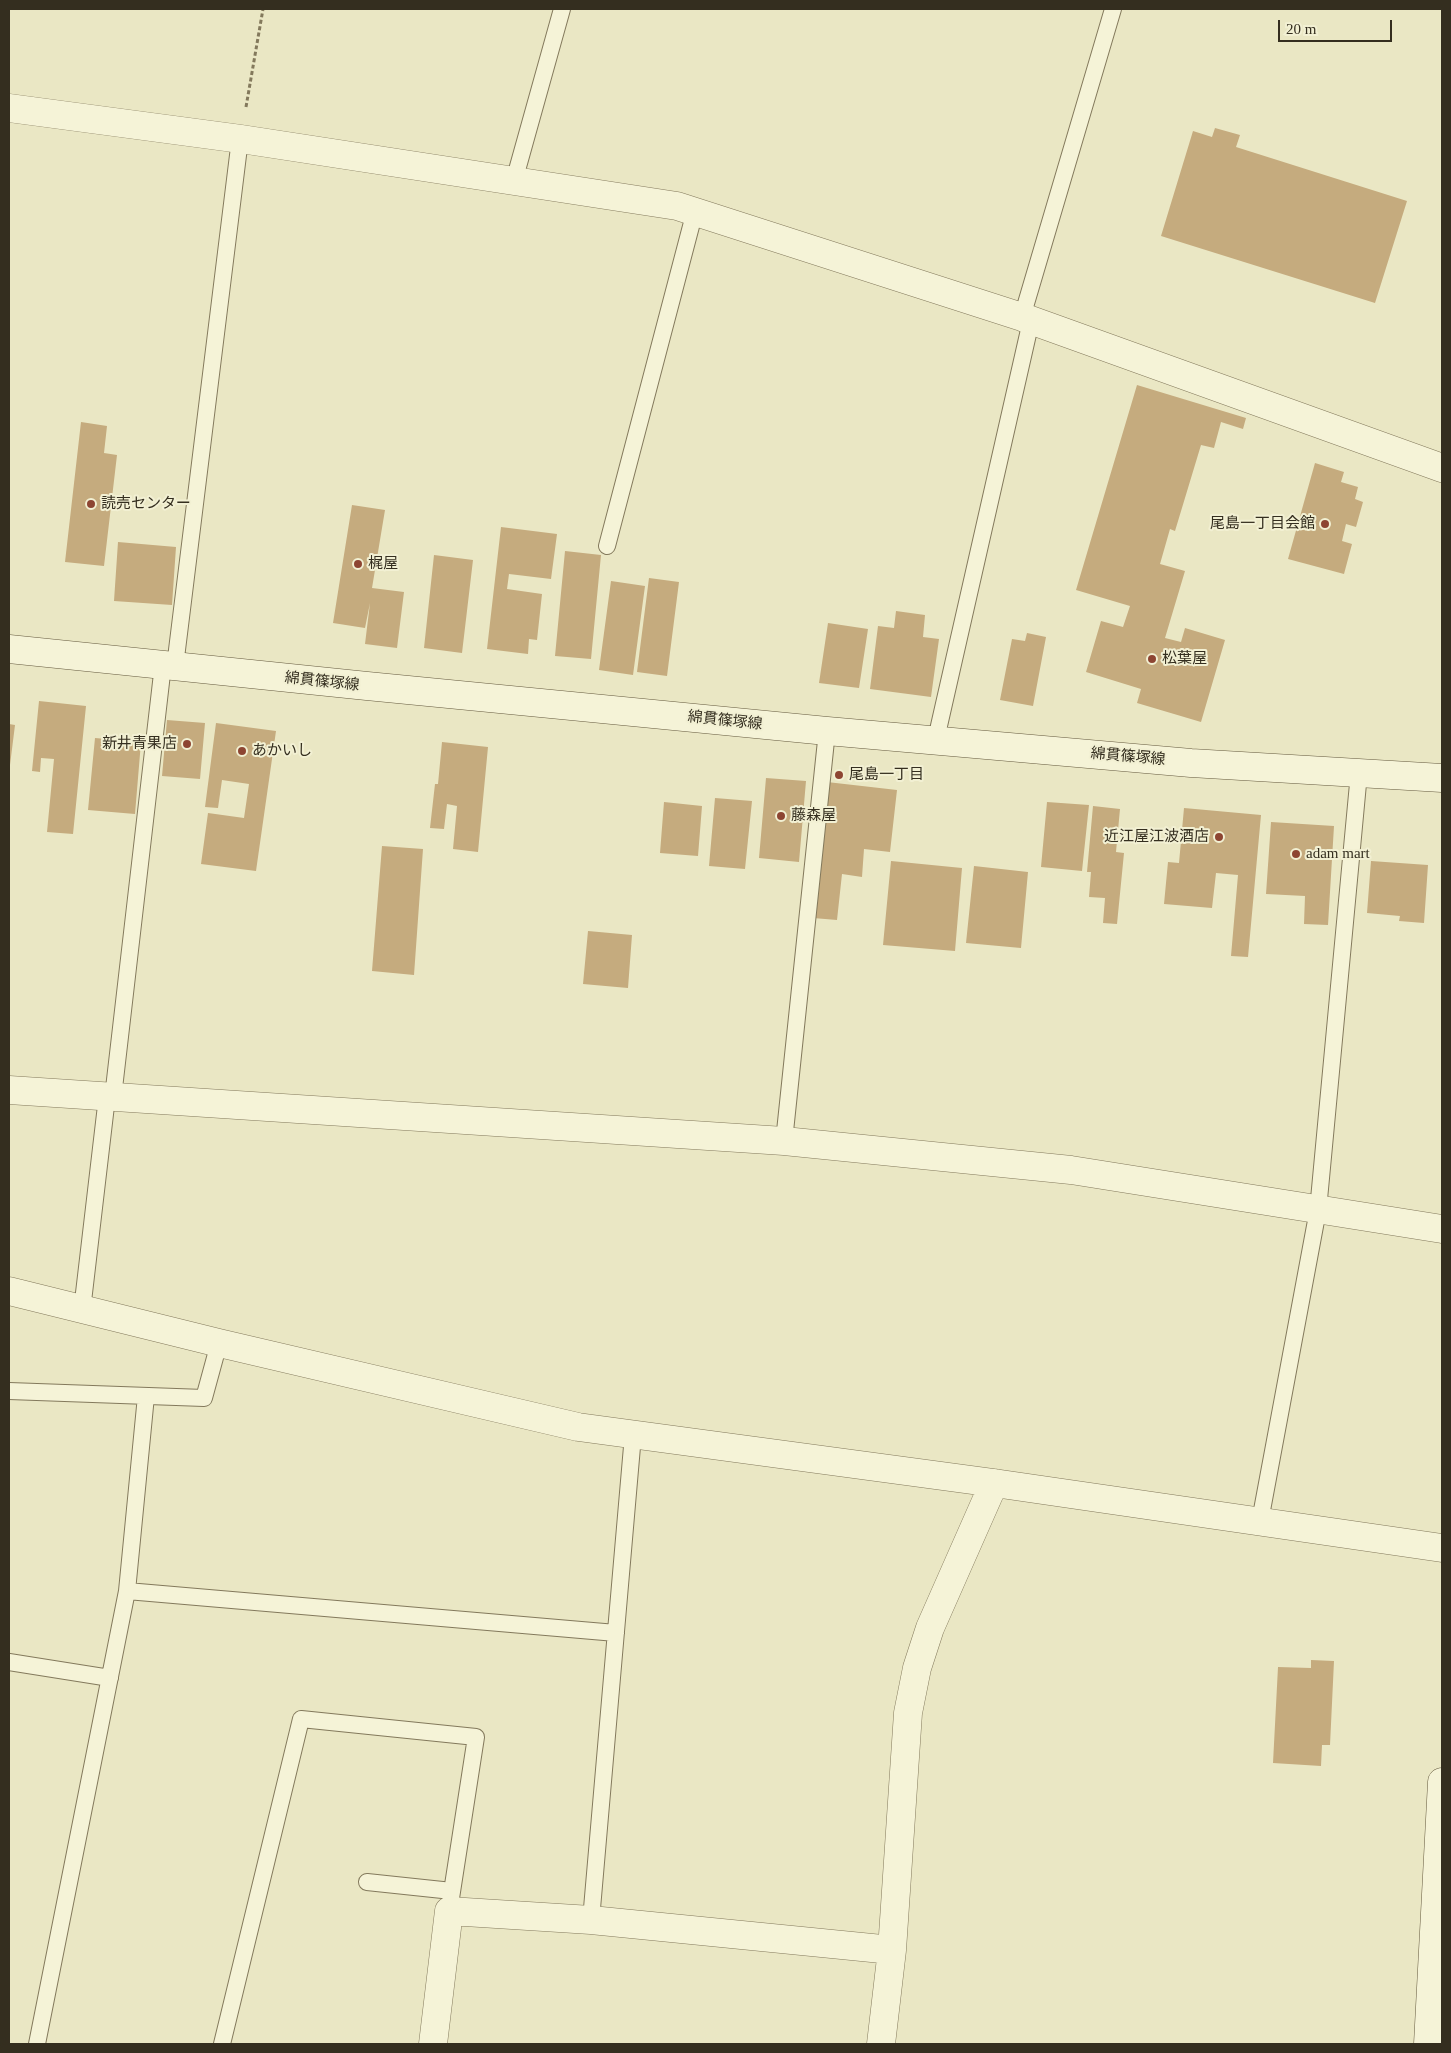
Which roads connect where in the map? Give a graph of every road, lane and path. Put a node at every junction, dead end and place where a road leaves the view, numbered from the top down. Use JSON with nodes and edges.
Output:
{"nodes":[{"id":1,"x":263,"y":9,"type":"edge"},
{"id":2,"x":562,"y":9,"type":"edge"},
{"id":3,"x":1113,"y":9,"type":"edge"},
{"id":4,"x":9,"y":108,"type":"edge"},
{"id":5,"x":240,"y":139,"type":"junction"},
{"id":6,"x":514,"y":181,"type":"junction"},
{"id":7,"x":695,"y":211,"type":"junction"},
{"id":8,"x":1027,"y":319,"type":"junction"},
{"id":9,"x":1442,"y":468,"type":"edge"},
{"id":10,"x":607,"y":546,"type":"dead end"},
{"id":11,"x":9,"y":649,"type":"edge"},
{"id":12,"x":169,"y":666,"type":"junction"},
{"id":13,"x":826,"y":731,"type":"junction"},
{"id":14,"x":936,"y":739,"type":"junction"},
{"id":15,"x":1359,"y":773,"type":"junction"},
{"id":16,"x":1442,"y":778,"type":"edge"},
{"id":17,"x":9,"y":1090,"type":"edge"},
{"id":18,"x":110,"y":1097,"type":"junction"},
{"id":19,"x":784,"y":1141,"type":"junction"},
{"id":20,"x":1318,"y":1210,"type":"junction"},
{"id":21,"x":1442,"y":1229,"type":"edge"},
{"id":22,"x":9,"y":1291,"type":"edge"},
{"id":23,"x":82,"y":1310,"type":"junction"},
{"id":24,"x":219,"y":1343,"type":"junction"},
{"id":25,"x":9,"y":1391,"type":"edge"},
{"id":26,"x":146,"y":1396,"type":"junction"},
{"id":27,"x":634,"y":1434,"type":"junction"},
{"id":28,"x":994,"y":1483,"type":"junction"},
{"id":29,"x":1260,"y":1521,"type":"junction"},
{"id":30,"x":1442,"y":1548,"type":"edge"},
{"id":31,"x":127,"y":1591,"type":"junction"},
{"id":32,"x":616,"y":1633,"type":"junction"},
{"id":33,"x":9,"y":1662,"type":"edge"},
{"id":34,"x":110,"y":1678,"type":"junction"},
{"id":35,"x":1442,"y":1782,"type":"edge"},
{"id":36,"x":367,"y":1882,"type":"dead end"},
{"id":37,"x":450,"y":1901,"type":"junction"},
{"id":38,"x":591,"y":1920,"type":"junction"},
{"id":39,"x":892,"y":1950,"type":"junction"},
{"id":40,"x":1437,"y":1978,"type":"edge"},
{"id":41,"x":37,"y":2044,"type":"edge"},
{"id":42,"x":222,"y":2044,"type":"edge"},
{"id":43,"x":433,"y":2044,"type":"edge"},
{"id":44,"x":881,"y":2044,"type":"edge"},
{"id":45,"x":1428,"y":2044,"type":"edge"}],
"edges":[{"from":1,"to":5,"type":"path"},
{"from":2,"to":6,"type":"lane"},
{"from":3,"to":8,"type":"lane"},
{"from":4,"to":5,"type":"street"},
{"from":5,"to":6,"type":"street"},
{"from":5,"to":12,"type":"lane"},
{"from":6,"to":7,"type":"street"},
{"from":7,"to":8,"type":"street"},
{"from":7,"to":10,"type":"lane"},
{"from":8,"to":9,"type":"street"},
{"from":8,"to":14,"type":"lane"},
{"from":11,"to":12,"type":"street","name":"綿貫篠塚線"},
{"from":12,"to":13,"type":"street","name":"綿貫篠塚線"},
{"from":12,"to":18,"type":"lane"},
{"from":13,"to":14,"type":"street","name":"綿貫篠塚線"},
{"from":13,"to":19,"type":"lane"},
{"from":14,"to":15,"type":"street","name":"綿貫篠塚線"},
{"from":15,"to":16,"type":"street","name":"綿貫篠塚線"},
{"from":15,"to":20,"type":"lane"},
{"from":17,"to":18,"type":"street"},
{"from":18,"to":19,"type":"street"},
{"from":18,"to":23,"type":"lane"},
{"from":19,"to":20,"type":"street"},
{"from":20,"to":21,"type":"street"},
{"from":20,"to":29,"type":"lane"},
{"from":22,"to":23,"type":"street"},
{"from":23,"to":24,"type":"street"},
{"from":24,"to":26,"type":"lane"},
{"from":24,"to":27,"type":"street"},
{"from":25,"to":26,"type":"lane"},
{"from":26,"to":31,"type":"lane"},
{"from":27,"to":28,"type":"street"},
{"from":27,"to":32,"type":"lane"},
{"from":28,"to":29,"type":"street"},
{"from":28,"to":39,"type":"street"},
{"from":29,"to":30,"type":"street"},
{"from":31,"to":32,"type":"lane"},
{"from":31,"to":34,"type":"lane"},
{"from":32,"to":38,"type":"lane"},
{"from":33,"to":34,"type":"lane"},
{"from":34,"to":41,"type":"lane"},
{"from":35,"to":40,"type":"street"},
{"from":36,"to":37,"type":"lane"},
{"from":37,"to":38,"type":"street"},
{"from":37,"to":42,"type":"lane"},
{"from":37,"to":43,"type":"street"},
{"from":38,"to":39,"type":"street"},
{"from":39,"to":44,"type":"street"},
{"from":40,"to":45,"type":"street"}]}
